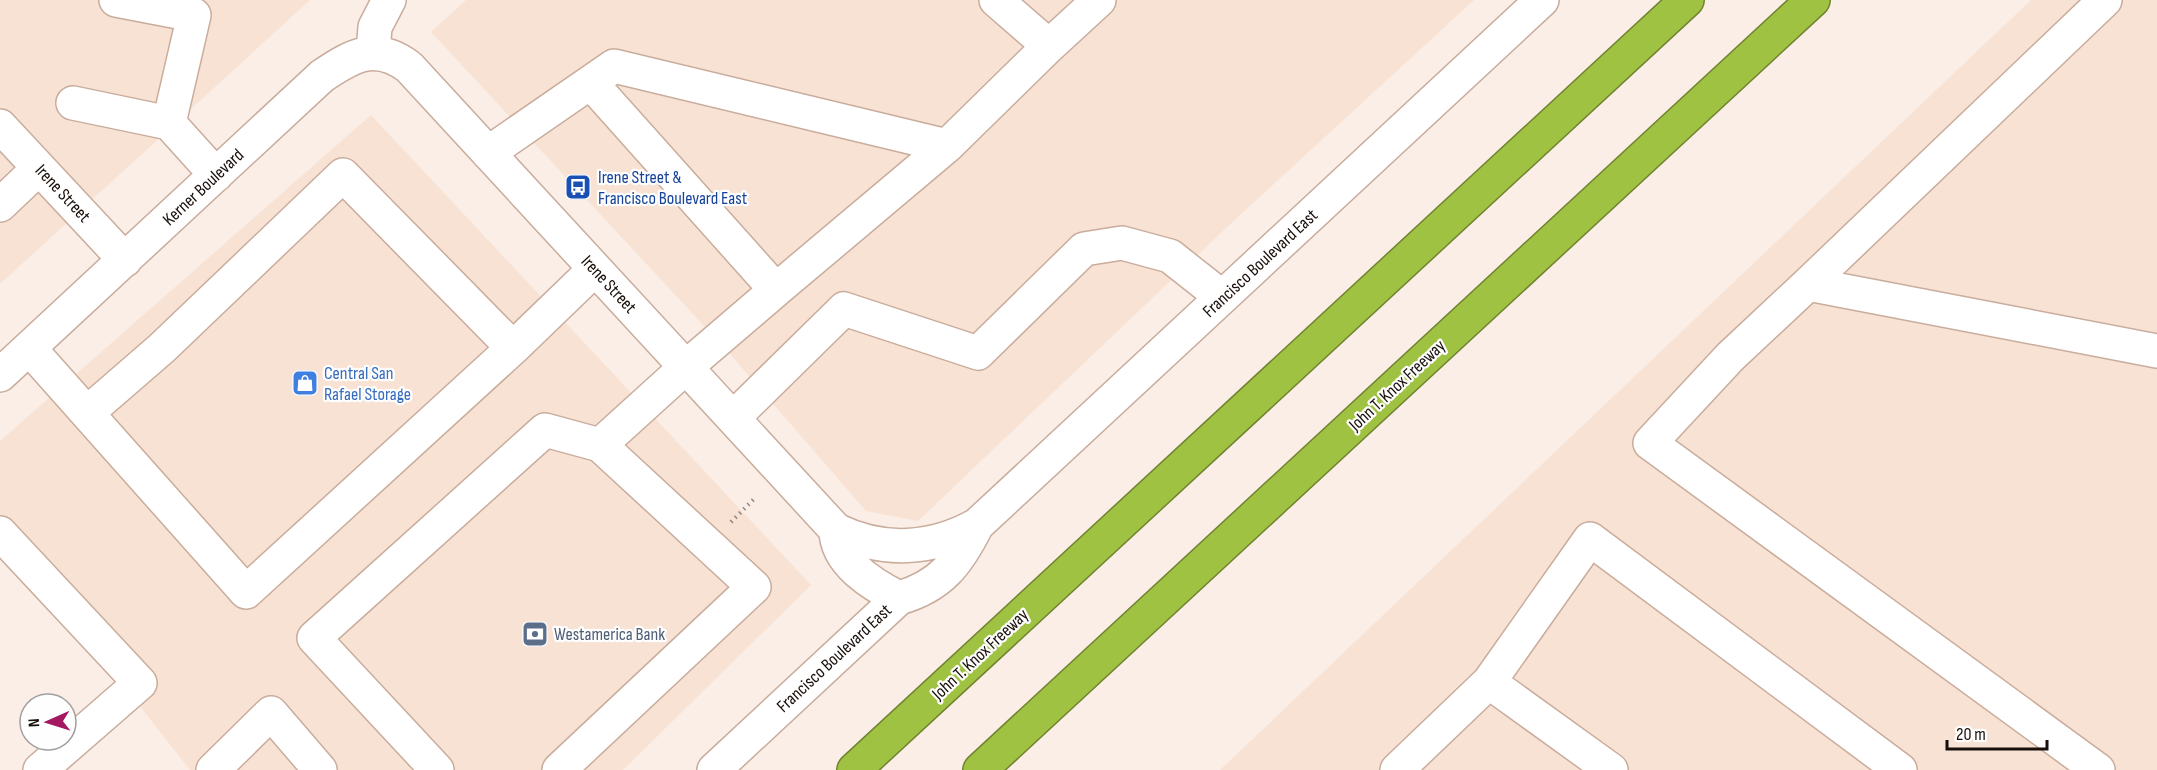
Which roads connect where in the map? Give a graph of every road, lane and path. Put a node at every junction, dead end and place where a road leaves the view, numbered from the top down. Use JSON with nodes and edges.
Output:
{"nodes":[{"id":1,"x":116,"y":0,"type":"edge"},
{"id":2,"x":389,"y":0,"type":"edge"},
{"id":3,"x":996,"y":0,"type":"edge"},
{"id":4,"x":1099,"y":0,"type":"edge"},
{"id":5,"x":1542,"y":0,"type":"edge"},
{"id":6,"x":1687,"y":0,"type":"edge"},
{"id":7,"x":1813,"y":0,"type":"edge"},
{"id":8,"x":2105,"y":0,"type":"edge"},
{"id":9,"x":1049,"y":46,"type":"junction"},
{"id":10,"x":373,"y":52,"type":"junction"},
{"id":11,"x":591,"y":83,"type":"junction"},
{"id":12,"x":73,"y":103,"type":"dead end"},
{"id":13,"x":169,"y":123,"type":"junction"},
{"id":14,"x":0,"y":126,"type":"edge"},
{"id":15,"x":947,"y":146,"type":"junction"},
{"id":16,"x":488,"y":153,"type":"junction"},
{"id":17,"x":39,"y":168,"type":"junction"},
{"id":18,"x":216,"y":175,"type":"junction"},
{"id":19,"x":0,"y":205,"type":"edge"},
{"id":20,"x":125,"y":260,"type":"junction"},
{"id":21,"x":596,"y":269,"type":"junction"},
{"id":22,"x":1808,"y":284,"type":"junction"},
{"id":23,"x":776,"y":290,"type":"junction"},
{"id":24,"x":1222,"y":297,"type":"junction"},
{"id":25,"x":28,"y":348,"type":"junction"},
{"id":26,"x":513,"y":348,"type":"junction"},
{"id":27,"x":2157,"y":351,"type":"edge"},
{"id":28,"x":686,"y":367,"type":"junction"},
{"id":29,"x":0,"y":375,"type":"edge"},
{"id":30,"x":87,"y":413,"type":"junction"},
{"id":31,"x":733,"y":418,"type":"junction"},
{"id":32,"x":600,"y":445,"type":"junction"},
{"id":33,"x":977,"y":525,"type":"junction"},
{"id":34,"x":837,"y":530,"type":"junction"},
{"id":35,"x":0,"y":534,"type":"edge"},
{"id":36,"x":903,"y":546,"type":"joint"},
{"id":37,"x":899,"y":598,"type":"junction"},
{"id":38,"x":1489,"y":682,"type":"junction"},
{"id":39,"x":40,"y":770,"type":"edge"},
{"id":40,"x":213,"y":770,"type":"edge"},
{"id":41,"x":320,"y":770,"type":"edge"},
{"id":42,"x":437,"y":770,"type":"edge"},
{"id":43,"x":559,"y":770,"type":"edge"},
{"id":44,"x":714,"y":770,"type":"edge"},
{"id":45,"x":854,"y":770,"type":"edge"},
{"id":46,"x":980,"y":770,"type":"edge"},
{"id":47,"x":1397,"y":770,"type":"edge"},
{"id":48,"x":1611,"y":770,"type":"edge"},
{"id":49,"x":1900,"y":770,"type":"edge"},
{"id":50,"x":2098,"y":770,"type":"edge"}],
"edges":[{"from":1,"to":13,"type":"street"},
{"from":2,"to":10,"type":"street"},
{"from":3,"to":9,"type":"street"},
{"from":4,"to":9,"type":"street"},
{"from":5,"to":24,"type":"street","name":"Francisco Boulevard East"},
{"from":6,"to":45,"type":"highway","name":"John T. Knox Freeway"},
{"from":7,"to":46,"type":"highway","name":"John T. Knox Freeway"},
{"from":8,"to":22,"type":"street"},
{"from":9,"to":15,"type":"street"},
{"from":10,"to":16,"type":"street","name":"Irene Street"},
{"from":10,"to":18,"type":"street","name":"Kerner Boulevard"},
{"from":11,"to":15,"type":"street"},
{"from":11,"to":16,"type":"street"},
{"from":11,"to":23,"type":"street"},
{"from":12,"to":13,"type":"street"},
{"from":13,"to":18,"type":"street"},
{"from":14,"to":17,"type":"street","name":"Irene Street"},
{"from":15,"to":23,"type":"street"},
{"from":16,"to":21,"type":"street","name":"Irene Street"},
{"from":17,"to":19,"type":"street"},
{"from":17,"to":20,"type":"street","name":"Irene Street"},
{"from":18,"to":20,"type":"street","name":"Kerner Boulevard"},
{"from":20,"to":25,"type":"street","name":"Kerner Boulevard"},
{"from":21,"to":26,"type":"street"},
{"from":21,"to":28,"type":"street","name":"Irene Street"},
{"from":22,"to":27,"type":"street"},
{"from":22,"to":50,"type":"street"},
{"from":23,"to":28,"type":"street"},
{"from":24,"to":31,"type":"street"},
{"from":24,"to":33,"type":"street","name":"Francisco Boulevard East"},
{"from":25,"to":29,"type":"street","name":"Kerner Boulevard"},
{"from":25,"to":30,"type":"street"},
{"from":26,"to":30,"type":"street"},
{"from":26,"to":30,"type":"street"},
{"from":28,"to":31,"type":"street","name":"Irene Street"},
{"from":28,"to":32,"type":"street"},
{"from":31,"to":34,"type":"street","name":"Irene Street"},
{"from":32,"to":42,"type":"street"},
{"from":32,"to":43,"type":"street"},
{"from":33,"to":36,"type":"street","name":"Francisco Boulevard East"},
{"from":33,"to":37,"type":"street","name":"Francisco Boulevard East"},
{"from":34,"to":36,"type":"street","name":"Irene Street"},
{"from":34,"to":37,"type":"street","name":"Irene Street"},
{"from":35,"to":39,"type":"street"},
{"from":37,"to":44,"type":"street","name":"Francisco Boulevard East"},
{"from":38,"to":47,"type":"street"},
{"from":38,"to":48,"type":"street"},
{"from":38,"to":49,"type":"street"},
{"from":40,"to":41,"type":"street"}]}
